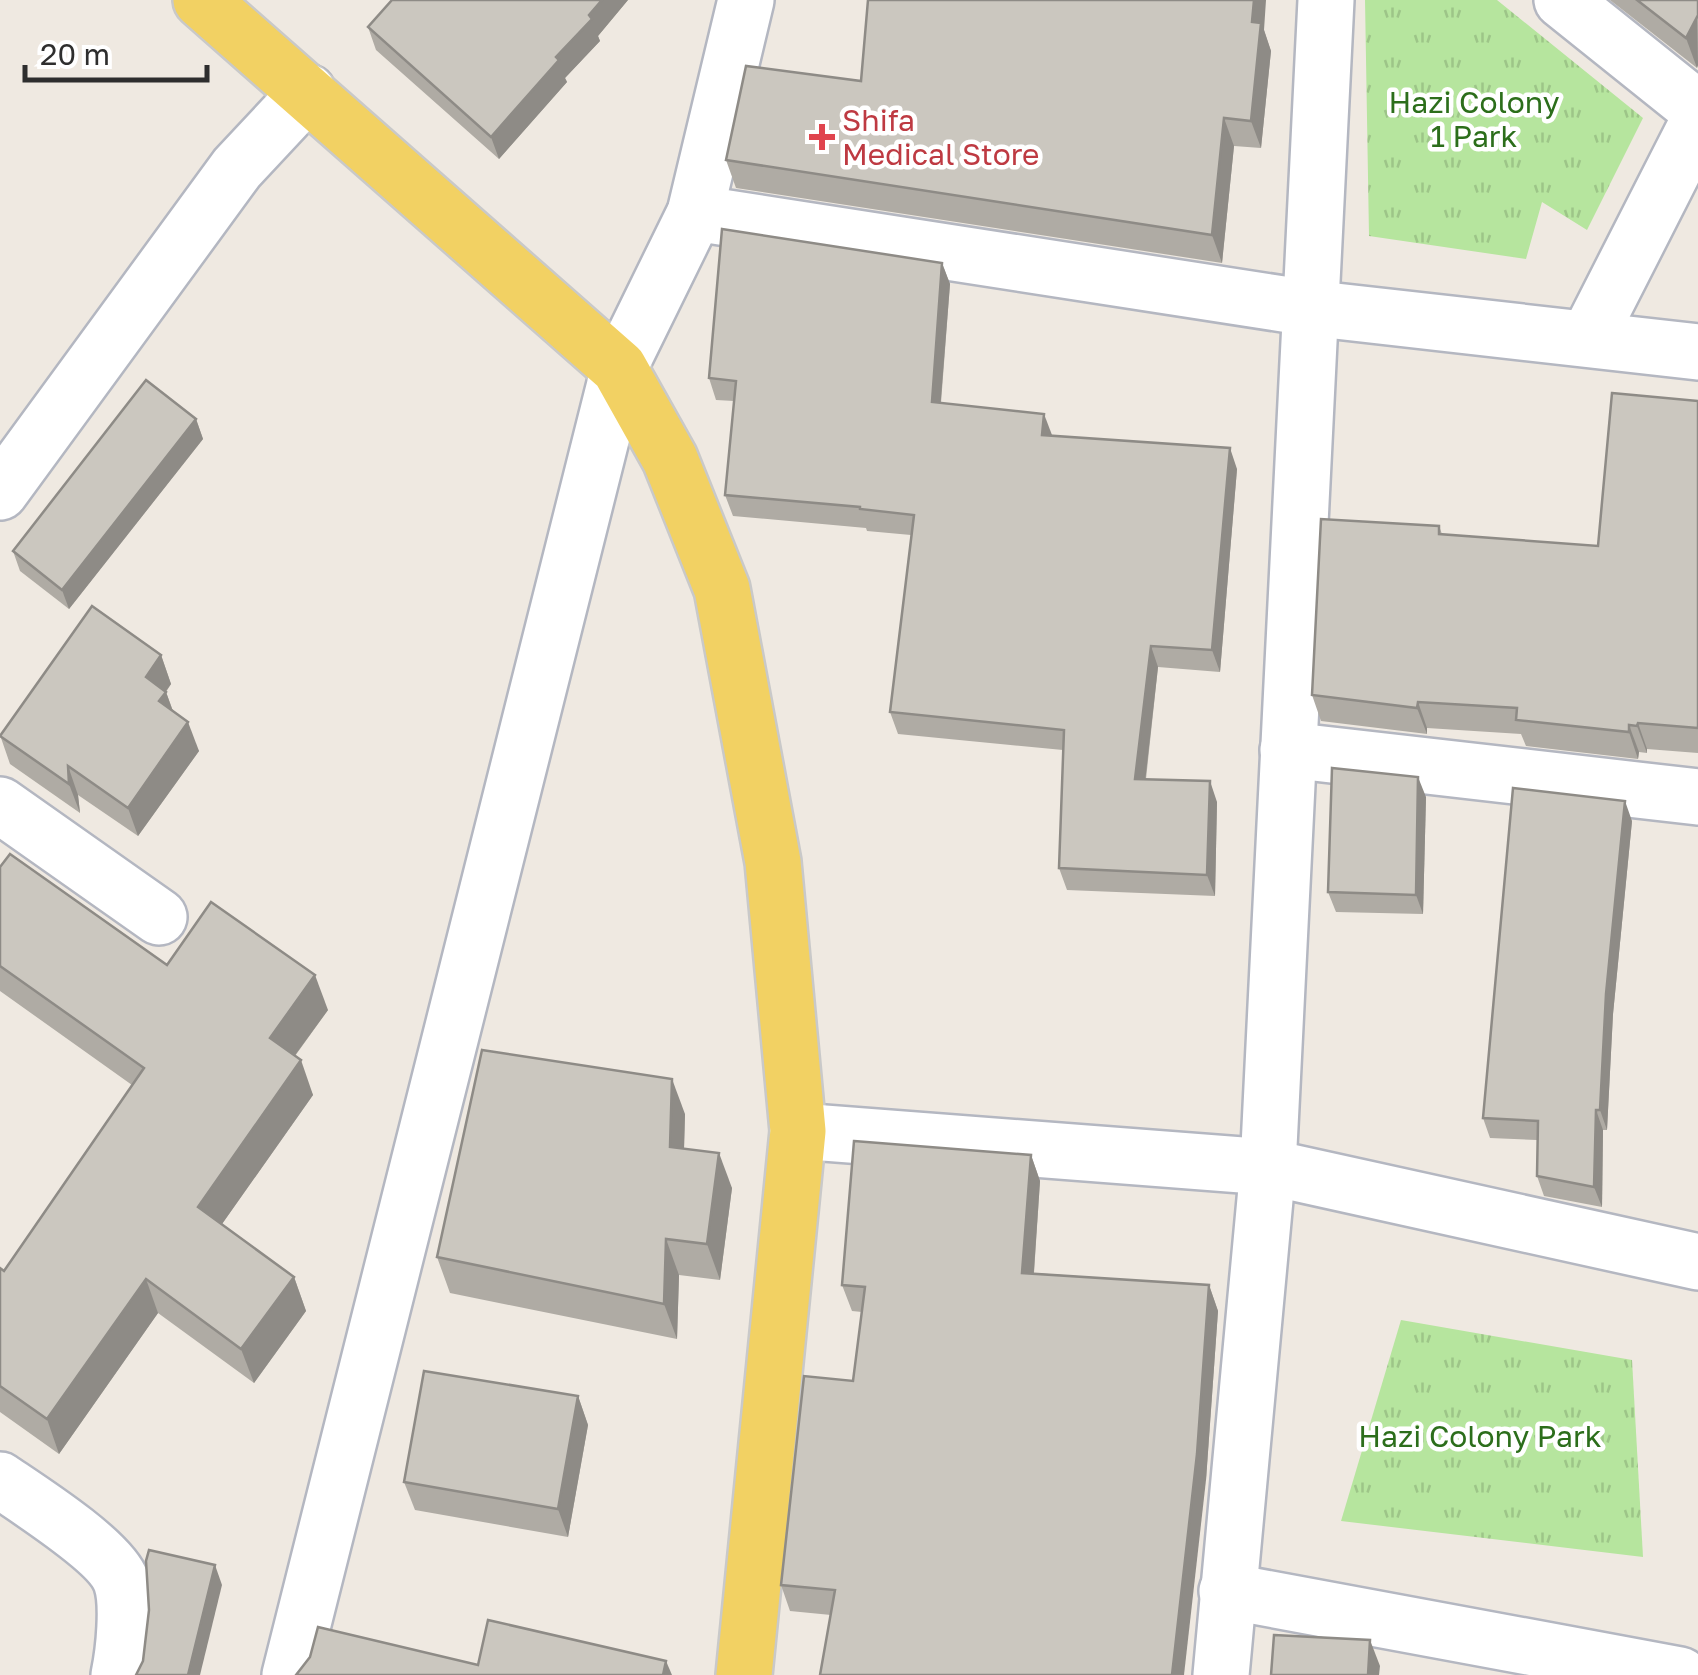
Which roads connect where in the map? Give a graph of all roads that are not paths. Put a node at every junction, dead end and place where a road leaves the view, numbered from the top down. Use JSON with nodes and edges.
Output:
{"nodes":[{"id":1,"x":201,"y":0,"type":"edge"},
{"id":2,"x":746,"y":0,"type":"edge"},
{"id":3,"x":1326,"y":0,"type":"edge"},
{"id":4,"x":1562,"y":0,"type":"edge"},
{"id":5,"x":308,"y":92,"type":"junction"},
{"id":6,"x":1698,"y":108,"type":"edge"},
{"id":7,"x":1698,"y":122,"type":"edge"},
{"id":8,"x":695,"y":213,"type":"junction"},
{"id":9,"x":1309,"y":308,"type":"junction"},
{"id":10,"x":1588,"y":338,"type":"junction"},
{"id":11,"x":1698,"y":352,"type":"edge"},
{"id":12,"x":620,"y":368,"type":"junction"},
{"id":13,"x":0,"y":492,"type":"edge"},
{"id":14,"x":1288,"y":750,"type":"junction"},
{"id":15,"x":1698,"y":797,"type":"edge"},
{"id":16,"x":0,"y":805,"type":"edge"},
{"id":17,"x":159,"y":917,"type":"dead end"},
{"id":18,"x":798,"y":1131,"type":"junction"},
{"id":19,"x":1268,"y":1167,"type":"junction"},
{"id":20,"x":1698,"y":1262,"type":"edge"},
{"id":21,"x":0,"y":1480,"type":"edge"},
{"id":22,"x":1228,"y":1590,"type":"junction"},
{"id":23,"x":120,"y":1675,"type":"edge"},
{"id":24,"x":290,"y":1675,"type":"edge"},
{"id":25,"x":744,"y":1675,"type":"edge"},
{"id":26,"x":1222,"y":1675,"type":"edge"},
{"id":27,"x":1680,"y":1675,"type":"edge"}],
"edges":[{"from":1,"to":5,"type":"main road"},
{"from":2,"to":8,"type":"street"},
{"from":3,"to":9,"type":"street"},
{"from":4,"to":6,"type":"street"},
{"from":5,"to":12,"type":"main road"},
{"from":5,"to":13,"type":"street"},
{"from":7,"to":10,"type":"street"},
{"from":8,"to":9,"type":"street"},
{"from":8,"to":12,"type":"street"},
{"from":9,"to":10,"type":"street"},
{"from":9,"to":14,"type":"street"},
{"from":10,"to":11,"type":"street"},
{"from":12,"to":18,"type":"main road"},
{"from":12,"to":24,"type":"street"},
{"from":14,"to":15,"type":"street"},
{"from":14,"to":19,"type":"street"},
{"from":16,"to":17,"type":"street"},
{"from":18,"to":19,"type":"street"},
{"from":18,"to":25,"type":"main road"},
{"from":19,"to":20,"type":"street"},
{"from":19,"to":22,"type":"street"},
{"from":21,"to":23,"type":"street"},
{"from":22,"to":26,"type":"street"},
{"from":22,"to":27,"type":"street"}]}
